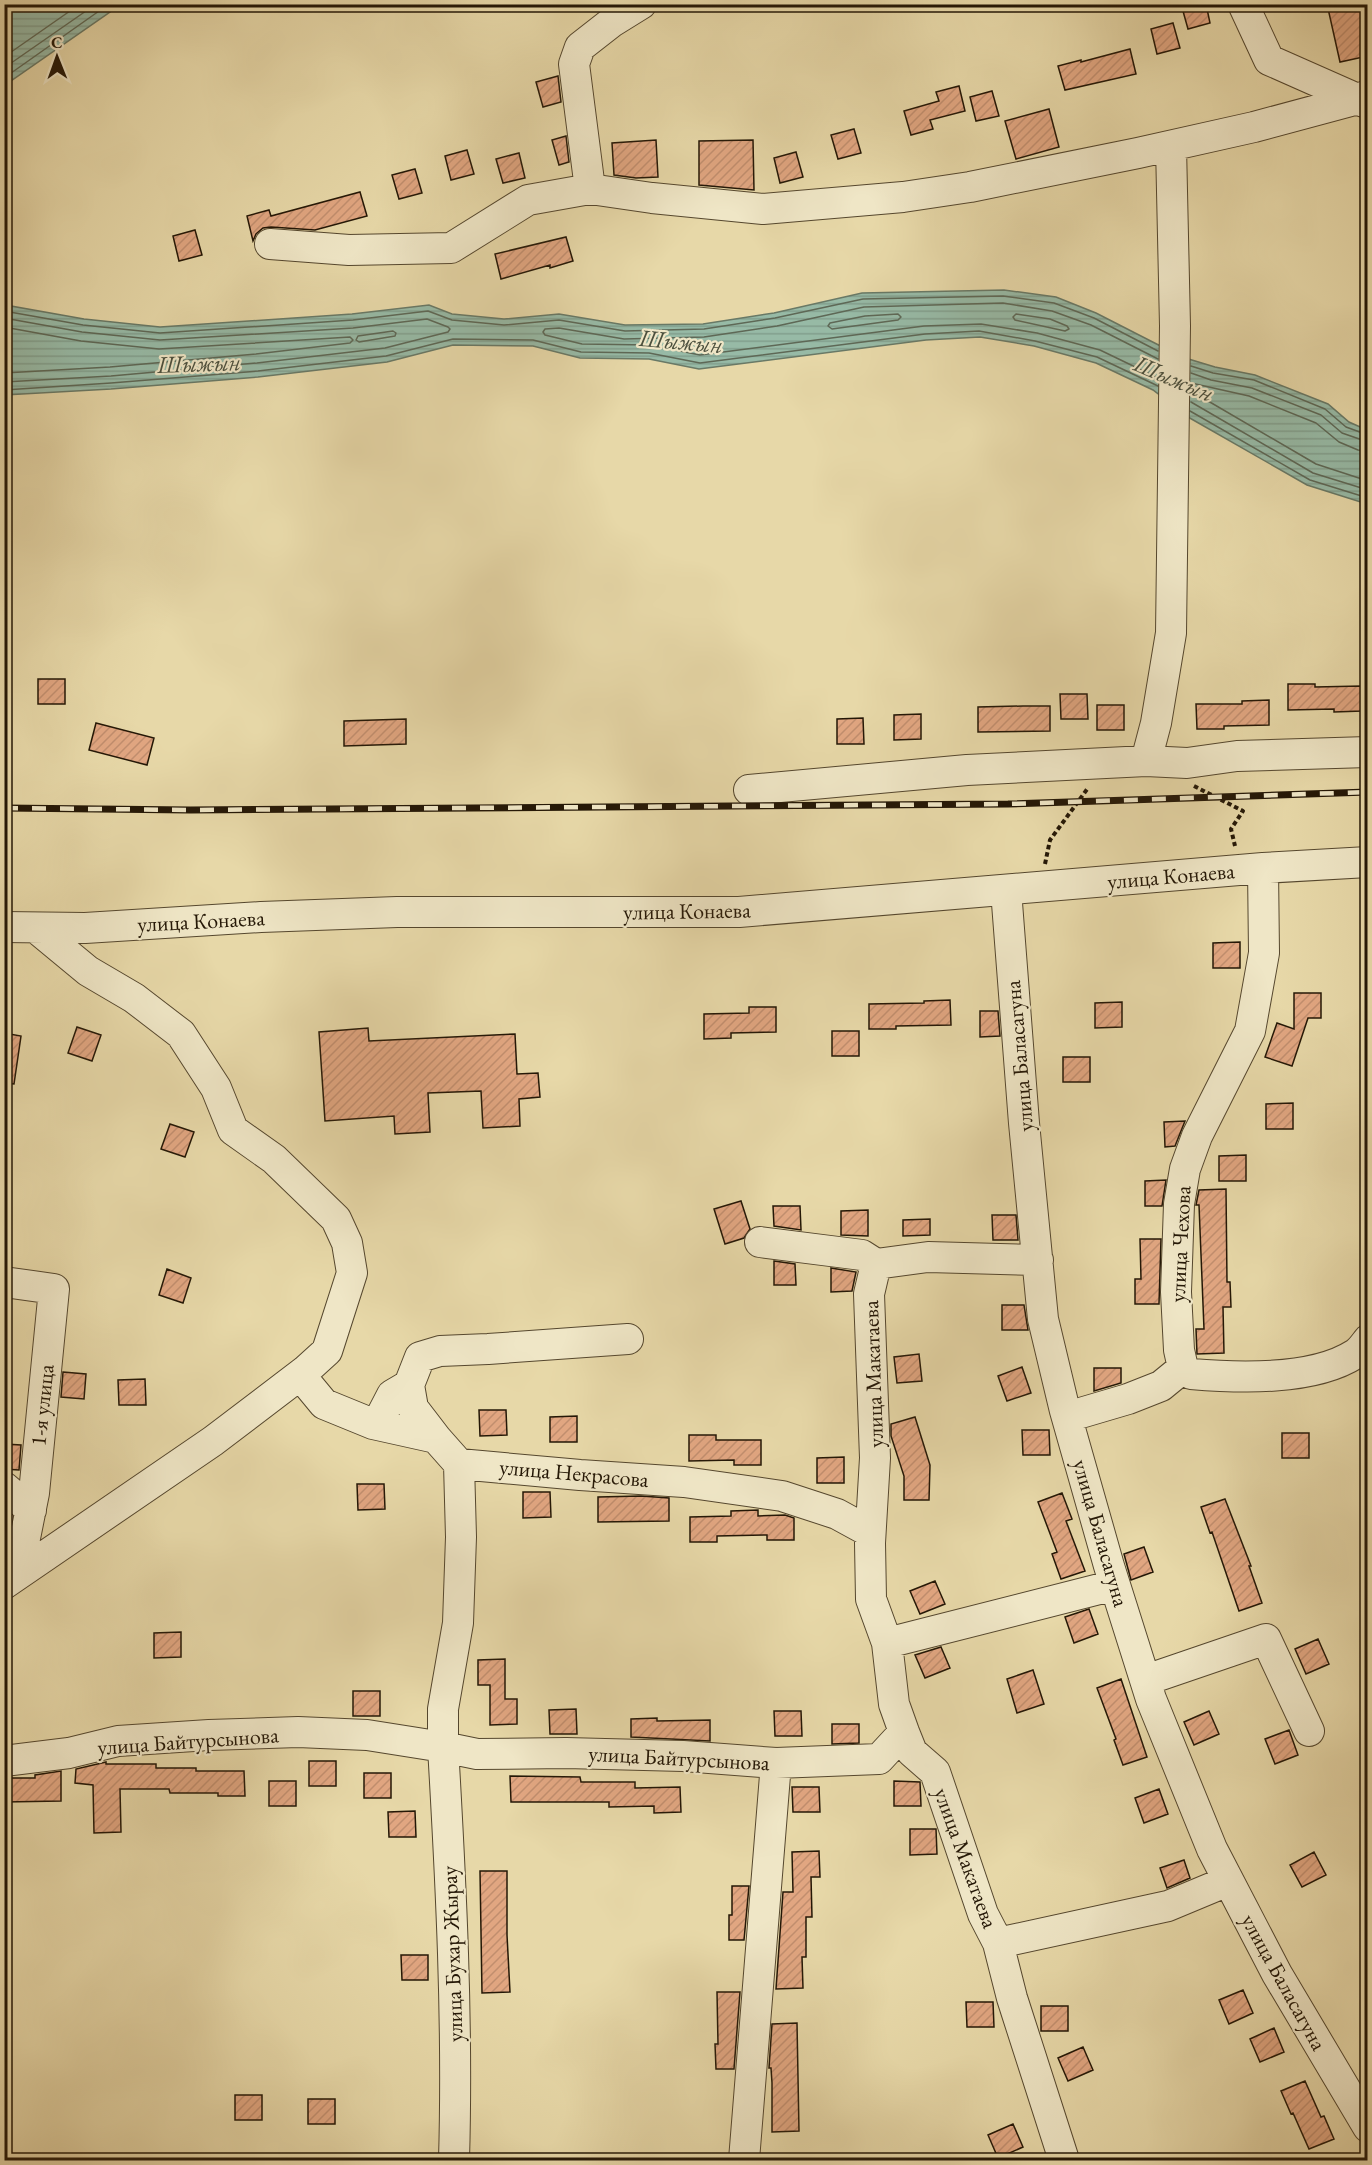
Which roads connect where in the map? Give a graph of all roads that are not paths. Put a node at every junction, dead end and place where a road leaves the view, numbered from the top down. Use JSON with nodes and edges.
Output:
{"nodes":[{"id":1,"x":641,"y":4,"type":"edge"},
{"id":2,"x":1244,"y":4,"type":"edge"},
{"id":3,"x":1364,"y":99,"type":"edge"},
{"id":4,"x":1171,"y":146,"type":"junction"},
{"id":5,"x":590,"y":189,"type":"junction"},
{"id":6,"x":270,"y":244,"type":"dead end"},
{"id":7,"x":1368,"y":752,"type":"edge"},
{"id":8,"x":1132,"y":762,"type":"junction"},
{"id":9,"x":749,"y":790,"type":"dead end"},
{"id":10,"x":1368,"y":862,"type":"edge"},
{"id":11,"x":1256,"y":869,"type":"junction"},
{"id":12,"x":1006,"y":890,"type":"junction"},
{"id":13,"x":4,"y":927,"type":"edge"},
{"id":14,"x":36,"y":928,"type":"junction"},
{"id":15,"x":760,"y":1242,"type":"dead end"},
{"id":16,"x":1038,"y":1260,"type":"junction"},
{"id":17,"x":876,"y":1264,"type":"junction"},
{"id":18,"x":4,"y":1281,"type":"edge"},
{"id":19,"x":628,"y":1339,"type":"dead end"},
{"id":20,"x":1368,"y":1340,"type":"edge"},
{"id":21,"x":1183,"y":1368,"type":"junction"},
{"id":22,"x":300,"y":1375,"type":"junction"},
{"id":23,"x":408,"y":1384,"type":"junction"},
{"id":24,"x":1067,"y":1416,"type":"junction"},
{"id":25,"x":377,"y":1424,"type":"junction"},
{"id":26,"x":436,"y":1438,"type":"junction"},
{"id":27,"x":459,"y":1464,"type":"junction"},
{"id":28,"x":4,"y":1487,"type":"edge"},
{"id":29,"x":31,"y":1510,"type":"junction"},
{"id":30,"x":870,"y":1532,"type":"junction"},
{"id":31,"x":4,"y":1561,"type":"edge"},
{"id":32,"x":4,"y":1584,"type":"edge"},
{"id":33,"x":1115,"y":1585,"type":"junction"},
{"id":34,"x":887,"y":1643,"type":"junction"},
{"id":35,"x":1146,"y":1680,"type":"junction"},
{"id":36,"x":1309,"y":1731,"type":"dead end"},
{"id":37,"x":904,"y":1732,"type":"junction"},
{"id":38,"x":443,"y":1747,"type":"junction"},
{"id":39,"x":4,"y":1761,"type":"edge"},
{"id":40,"x":776,"y":1763,"type":"junction"},
{"id":41,"x":1228,"y":1881,"type":"junction"},
{"id":42,"x":998,"y":1943,"type":"junction"},
{"id":43,"x":1368,"y":2127,"type":"edge"},
{"id":44,"x":454,"y":2160,"type":"edge"},
{"id":45,"x":744,"y":2160,"type":"edge"},
{"id":46,"x":1064,"y":2160,"type":"edge"}],
"edges":[{"from":1,"to":5,"type":"street"},
{"from":2,"to":3,"type":"street"},
{"from":3,"to":4,"type":"street"},
{"from":4,"to":5,"type":"street"},
{"from":4,"to":8,"type":"street"},
{"from":5,"to":6,"type":"street"},
{"from":7,"to":8,"type":"street"},
{"from":8,"to":9,"type":"street"},
{"from":10,"to":11,"type":"street","name":"улица Конаева"},
{"from":11,"to":12,"type":"street","name":"улица Конаева"},
{"from":11,"to":21,"type":"street","name":"улица Чехова"},
{"from":12,"to":14,"type":"street","name":"улица Конаева"},
{"from":12,"to":16,"type":"street","name":"улица Баласагуна"},
{"from":13,"to":14,"type":"street","name":"улица Конаева"},
{"from":14,"to":22,"type":"street"},
{"from":15,"to":17,"type":"street"},
{"from":16,"to":17,"type":"street"},
{"from":16,"to":24,"type":"street","name":"улица Баласагуна"},
{"from":17,"to":30,"type":"street","name":"улица Макатаева"},
{"from":18,"to":29,"type":"street","name":"1-я улица"},
{"from":19,"to":23,"type":"street"},
{"from":20,"to":21,"type":"street"},
{"from":21,"to":24,"type":"street"},
{"from":22,"to":25,"type":"street"},
{"from":22,"to":32,"type":"street"},
{"from":23,"to":25,"type":"street"},
{"from":23,"to":26,"type":"street"},
{"from":24,"to":33,"type":"street","name":"улица Баласагуна"},
{"from":25,"to":26,"type":"street"},
{"from":26,"to":27,"type":"street"},
{"from":27,"to":30,"type":"street","name":"улица Некрасова"},
{"from":27,"to":38,"type":"street"},
{"from":28,"to":29,"type":"street"},
{"from":29,"to":31,"type":"street","name":"1-я улица"},
{"from":30,"to":34,"type":"street","name":"улица Макатаева"},
{"from":33,"to":34,"type":"street"},
{"from":33,"to":35,"type":"street","name":"улица Баласагуна"},
{"from":34,"to":37,"type":"street","name":"улица Макатаева"},
{"from":35,"to":36,"type":"street"},
{"from":35,"to":41,"type":"street","name":"улица Баласагуна"},
{"from":37,"to":40,"type":"street","name":"улица Байтурсынова"},
{"from":37,"to":42,"type":"street","name":"улица Макатаева"},
{"from":38,"to":39,"type":"street","name":"улица Байтурсынова"},
{"from":38,"to":40,"type":"street","name":"улица Байтурсынова"},
{"from":38,"to":44,"type":"street","name":"улица Бухар Жырау"},
{"from":40,"to":45,"type":"street"},
{"from":41,"to":42,"type":"street","name":"улица Макатаева"},
{"from":41,"to":43,"type":"street","name":"улица Баласагуна"},
{"from":42,"to":46,"type":"street","name":"улица Макатаева"}]}
